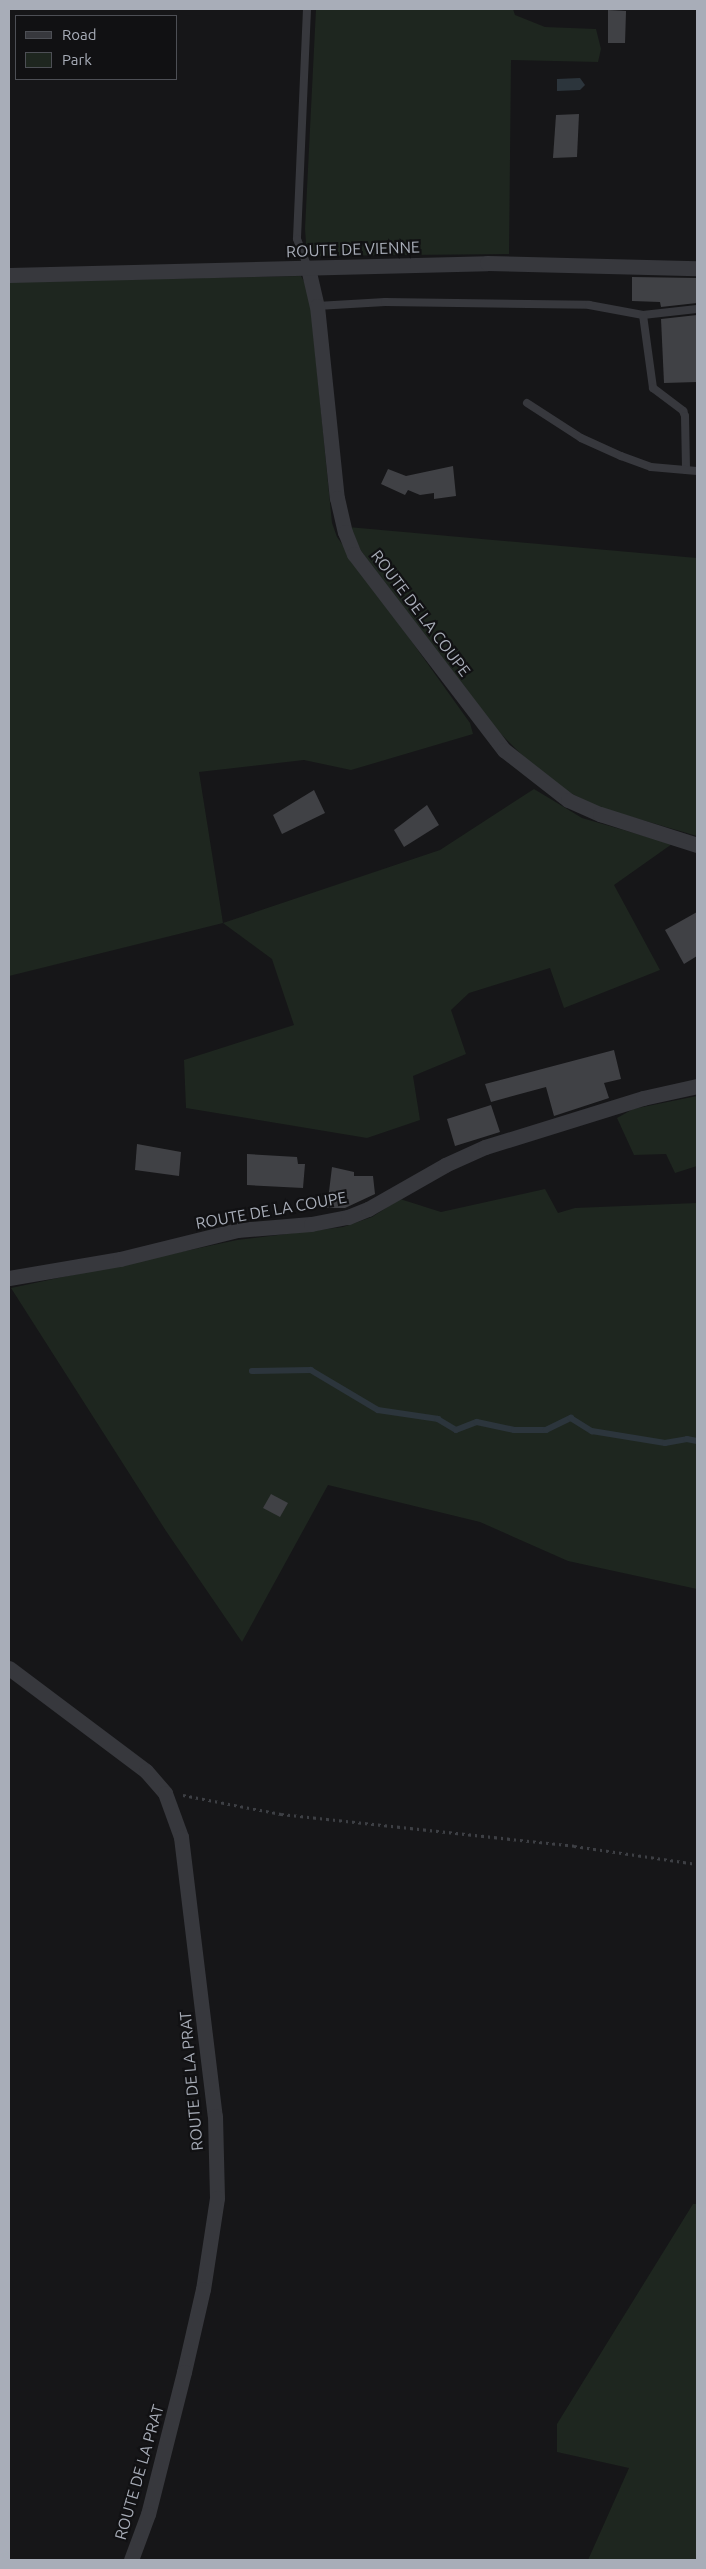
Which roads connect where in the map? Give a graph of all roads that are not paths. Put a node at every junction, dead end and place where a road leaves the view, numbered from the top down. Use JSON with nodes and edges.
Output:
{"nodes":[{"id":1,"x":307,"y":9,"type":"edge"},
{"id":2,"x":308,"y":268,"type":"junction"},
{"id":3,"x":697,"y":268,"type":"edge"},
{"id":4,"x":9,"y":275,"type":"edge"},
{"id":5,"x":317,"y":306,"type":"junction"},
{"id":6,"x":697,"y":309,"type":"edge"},
{"id":7,"x":643,"y":315,"type":"junction"},
{"id":8,"x":527,"y":403,"type":"dead end"},
{"id":9,"x":686,"y":470,"type":"junction"},
{"id":10,"x":697,"y":471,"type":"edge"},
{"id":11,"x":697,"y":845,"type":"edge"},
{"id":12,"x":697,"y":1086,"type":"edge"},
{"id":13,"x":9,"y":1278,"type":"edge"},
{"id":14,"x":9,"y":1668,"type":"edge"},
{"id":15,"x":131,"y":2560,"type":"edge"}],
"edges":[{"from":1,"to":2,"type":"lane"},
{"from":2,"to":3,"type":"street","name":"ROUTE DE VIENNE"},
{"from":2,"to":4,"type":"street","name":"ROUTE DE VIENNE"},
{"from":2,"to":5,"type":"street","name":"ROUTE DE LA COUPE"},
{"from":5,"to":7,"type":"lane"},
{"from":5,"to":11,"type":"street","name":"ROUTE DE LA COUPE"},
{"from":6,"to":7,"type":"lane"},
{"from":7,"to":9,"type":"lane"},
{"from":8,"to":9,"type":"lane"},
{"from":9,"to":10,"type":"lane"},
{"from":12,"to":13,"type":"street","name":"ROUTE DE LA COUPE"},
{"from":14,"to":15,"type":"street","name":"ROUTE DE LA PRAT"}]}
